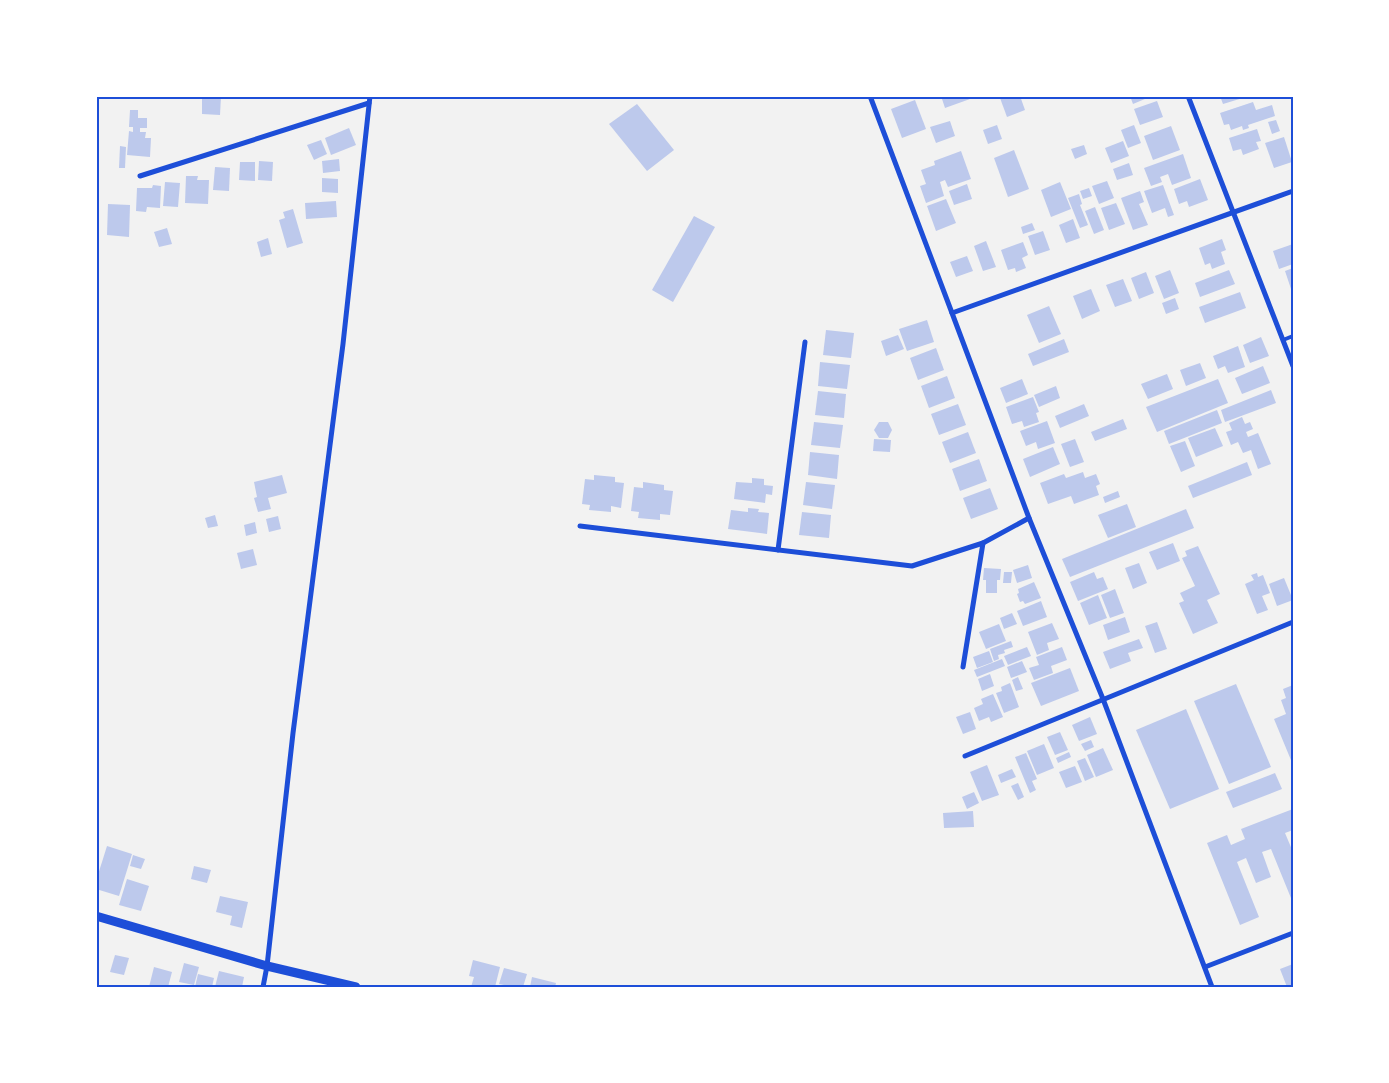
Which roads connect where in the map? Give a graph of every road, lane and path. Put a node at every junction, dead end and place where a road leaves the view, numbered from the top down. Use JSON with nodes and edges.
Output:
{"nodes":[{"id":1,"x":370,"y":96,"type":"edge"},
{"id":2,"x":870,"y":96,"type":"edge"},
{"id":3,"x":1188,"y":96,"type":"edge"},
{"id":4,"x":369,"y":103,"type":"junction"},
{"id":5,"x":140,"y":176,"type":"dead end"},
{"id":6,"x":1293,"y":191,"type":"edge"},
{"id":7,"x":1233,"y":212,"type":"junction"},
{"id":8,"x":952,"y":313,"type":"junction"},
{"id":9,"x":1293,"y":336,"type":"edge"},
{"id":10,"x":1282,"y":340,"type":"junction"},
{"id":11,"x":805,"y":342,"type":"dead end"},
{"id":12,"x":1293,"y":366,"type":"edge"},
{"id":13,"x":1029,"y":518,"type":"junction"},
{"id":14,"x":580,"y":526,"type":"dead end"},
{"id":15,"x":983,"y":543,"type":"junction"},
{"id":16,"x":778,"y":550,"type":"junction"},
{"id":17,"x":1293,"y":622,"type":"edge"},
{"id":18,"x":963,"y":667,"type":"dead end"},
{"id":19,"x":1103,"y":699,"type":"junction"},
{"id":20,"x":965,"y":756,"type":"dead end"},
{"id":21,"x":96,"y":916,"type":"edge"},
{"id":22,"x":1293,"y":933,"type":"edge"},
{"id":23,"x":266,"y":966,"type":"junction"},
{"id":24,"x":1205,"y":967,"type":"junction"},
{"id":25,"x":263,"y":987,"type":"edge"},
{"id":26,"x":356,"y":987,"type":"edge"},
{"id":27,"x":1212,"y":987,"type":"edge"}],
"edges":[{"from":1,"to":4,"type":"street"},
{"from":2,"to":8,"type":"street"},
{"from":3,"to":7,"type":"street"},
{"from":4,"to":5,"type":"street"},
{"from":4,"to":23,"type":"street"},
{"from":6,"to":7,"type":"street"},
{"from":7,"to":8,"type":"street"},
{"from":7,"to":10,"type":"street"},
{"from":8,"to":13,"type":"street"},
{"from":9,"to":10,"type":"lane"},
{"from":10,"to":12,"type":"street"},
{"from":11,"to":16,"type":"street"},
{"from":13,"to":15,"type":"street"},
{"from":13,"to":19,"type":"street"},
{"from":14,"to":16,"type":"street"},
{"from":15,"to":16,"type":"street"},
{"from":15,"to":18,"type":"street"},
{"from":17,"to":19,"type":"street"},
{"from":19,"to":20,"type":"street"},
{"from":19,"to":24,"type":"street"},
{"from":21,"to":23,"type":"street"},
{"from":22,"to":24,"type":"street"},
{"from":23,"to":25,"type":"street"},
{"from":23,"to":26,"type":"street"},
{"from":24,"to":27,"type":"street"}]}
